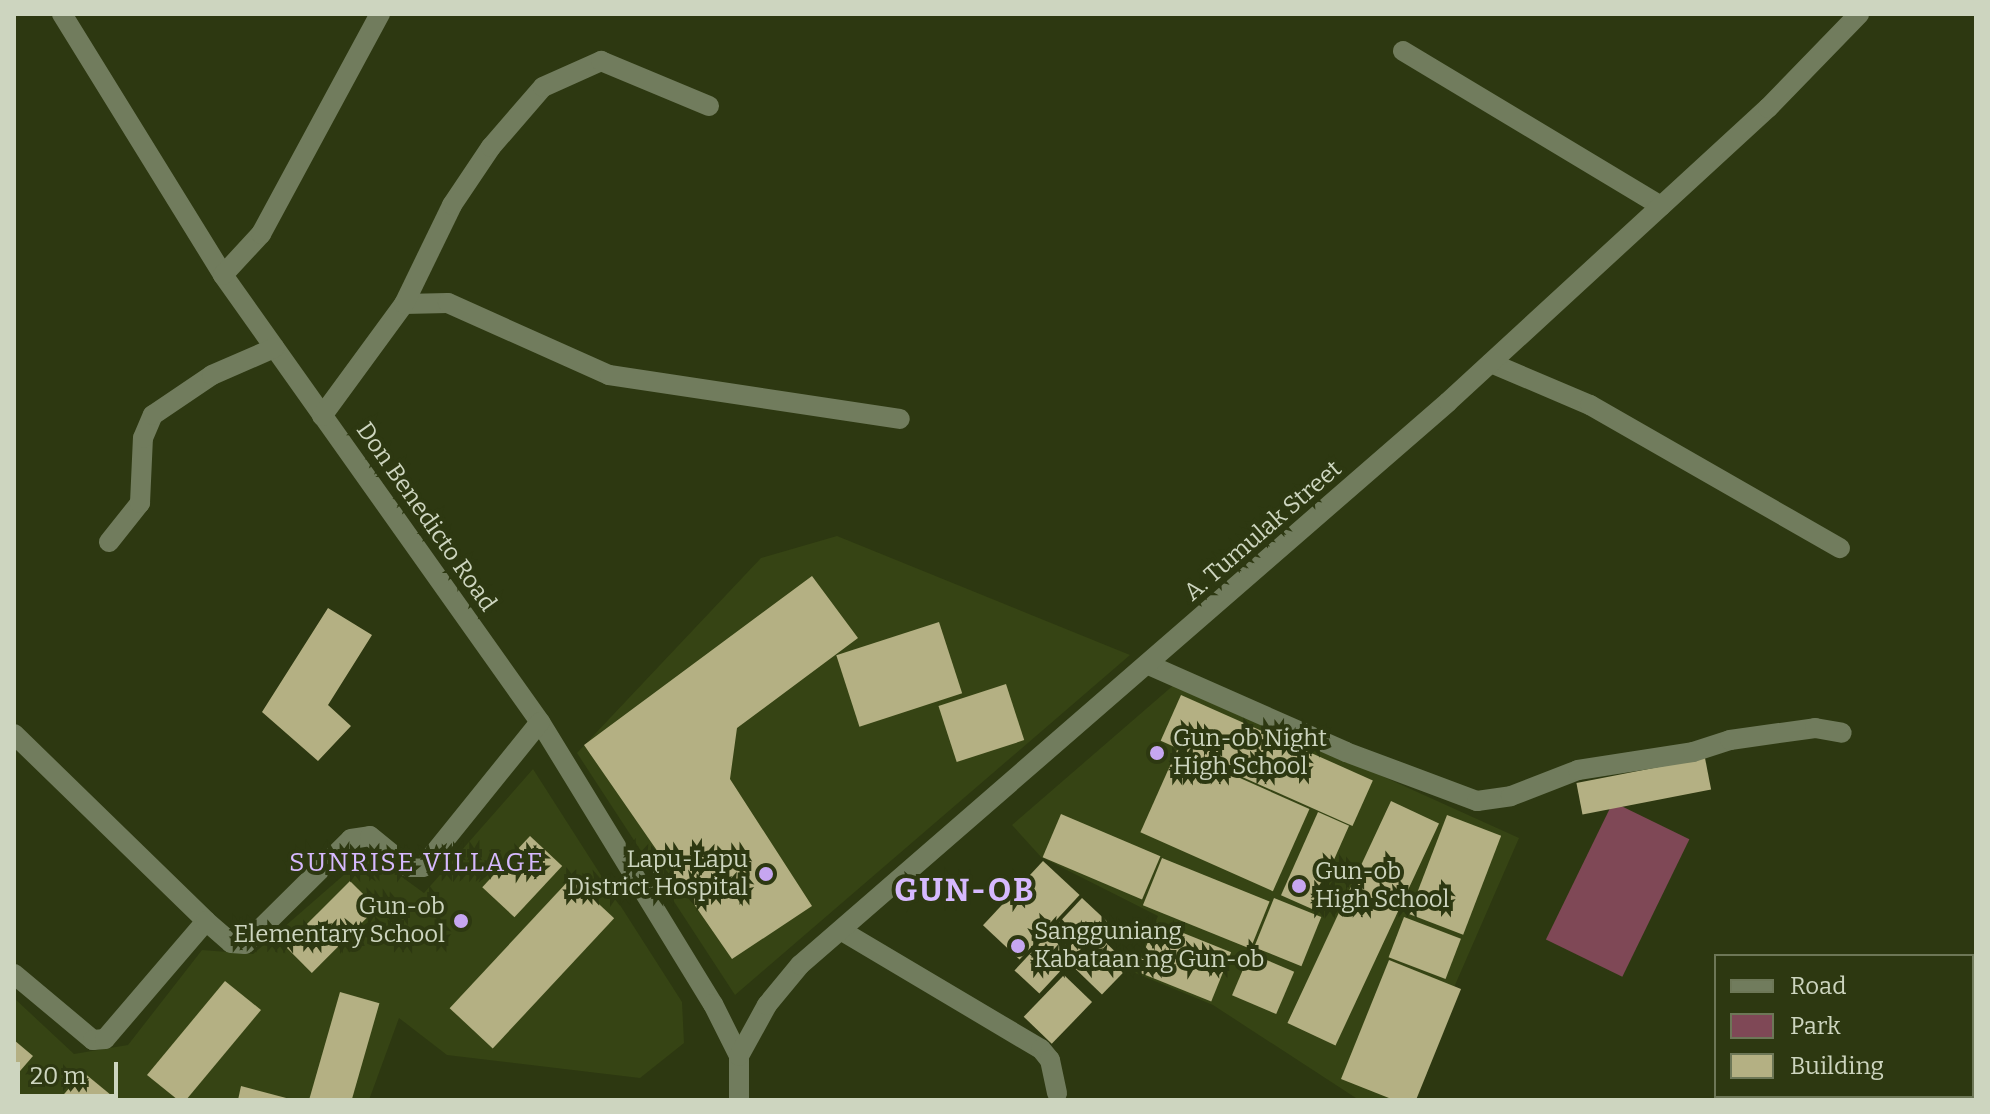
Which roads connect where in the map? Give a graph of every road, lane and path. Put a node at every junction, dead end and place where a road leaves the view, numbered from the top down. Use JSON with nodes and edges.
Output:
{"nodes":[{"id":1,"x":62,"y":14,"type":"edge"},
{"id":2,"x":380,"y":14,"type":"edge"},
{"id":3,"x":1859,"y":14,"type":"edge"},
{"id":4,"x":1403,"y":51,"type":"dead end"},
{"id":5,"x":709,"y":106,"type":"dead end"},
{"id":6,"x":1661,"y":206,"type":"junction"},
{"id":7,"x":223,"y":275,"type":"junction"},
{"id":8,"x":404,"y":304,"type":"junction"},
{"id":9,"x":274,"y":348,"type":"junction"},
{"id":10,"x":1491,"y":363,"type":"junction"},
{"id":11,"x":322,"y":416,"type":"junction"},
{"id":12,"x":900,"y":419,"type":"dead end"},
{"id":13,"x":109,"y":542,"type":"dead end"},
{"id":14,"x":1840,"y":548,"type":"dead end"},
{"id":15,"x":1149,"y":665,"type":"junction"},
{"id":16,"x":540,"y":722,"type":"junction"},
{"id":17,"x":1842,"y":733,"type":"dead end"},
{"id":18,"x":14,"y":734,"type":"edge"},
{"id":19,"x":206,"y":921,"type":"junction"},
{"id":20,"x":842,"y":931,"type":"junction"},
{"id":21,"x":14,"y":974,"type":"edge"},
{"id":22,"x":739,"y":1056,"type":"junction"},
{"id":23,"x":1057,"y":1093,"type":"dead end"},
{"id":24,"x":739,"y":1100,"type":"edge"}],
"edges":[{"from":1,"to":7,"type":"street","name":"Don Benedicto Road"},
{"from":2,"to":7,"type":"street"},
{"from":3,"to":6,"type":"street","name":"A. Tumulak Street"},
{"from":4,"to":6,"type":"street"},
{"from":5,"to":8,"type":"street"},
{"from":6,"to":10,"type":"street","name":"A. Tumulak Street"},
{"from":7,"to":9,"type":"street","name":"Don Benedicto Road"},
{"from":8,"to":11,"type":"street"},
{"from":8,"to":12,"type":"street"},
{"from":9,"to":11,"type":"street","name":"Don Benedicto Road"},
{"from":9,"to":13,"type":"street"},
{"from":10,"to":14,"type":"street"},
{"from":10,"to":15,"type":"street","name":"A. Tumulak Street"},
{"from":11,"to":16,"type":"street","name":"Don Benedicto Road"},
{"from":15,"to":17,"type":"street"},
{"from":15,"to":20,"type":"street","name":"A. Tumulak Street"},
{"from":16,"to":19,"type":"street"},
{"from":16,"to":22,"type":"street","name":"Don Benedicto Road"},
{"from":18,"to":19,"type":"street"},
{"from":19,"to":21,"type":"street"},
{"from":20,"to":22,"type":"street","name":"A. Tumulak Street"},
{"from":20,"to":23,"type":"street"},
{"from":22,"to":24,"type":"street","name":"A. Tumulak Street"}]}
